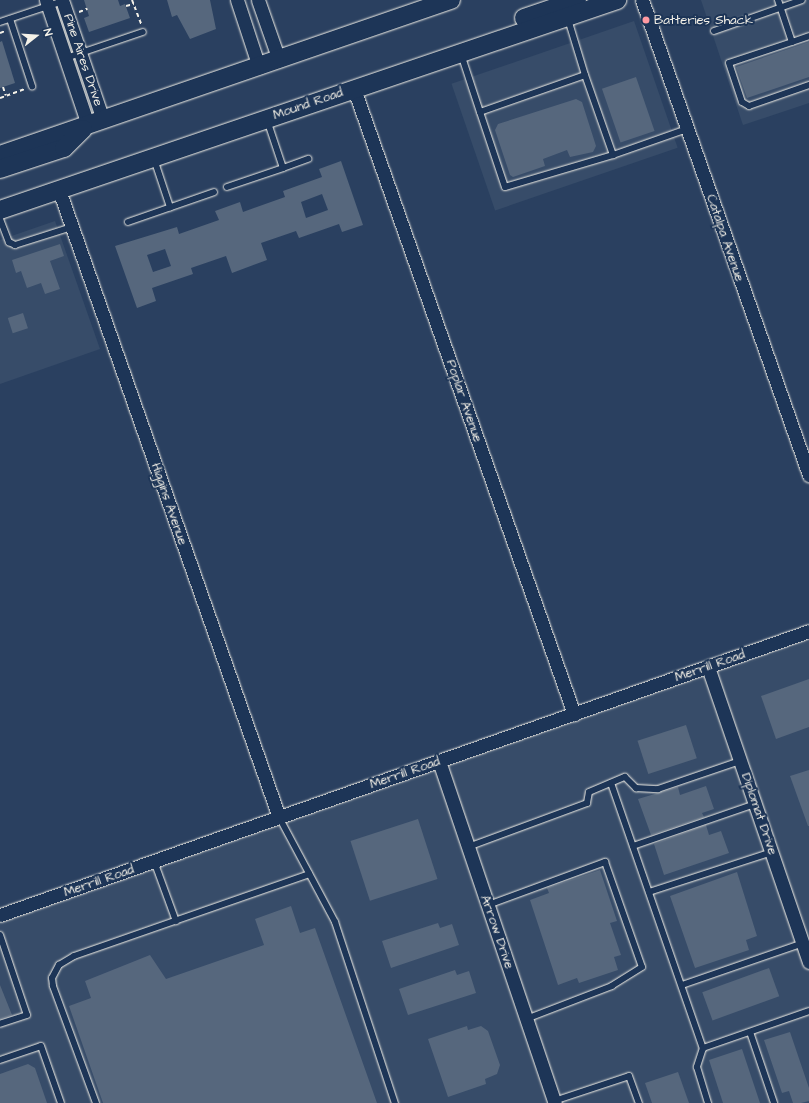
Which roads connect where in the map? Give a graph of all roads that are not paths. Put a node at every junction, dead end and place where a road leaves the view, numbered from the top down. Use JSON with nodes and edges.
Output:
{"nodes":[{"id":1,"x":62,"y":0,"type":"edge"},
{"id":2,"x":237,"y":0,"type":"edge"},
{"id":3,"x":258,"y":0,"type":"edge"},
{"id":4,"x":451,"y":0,"type":"edge"},
{"id":5,"x":618,"y":0,"type":"edge"},
{"id":6,"x":642,"y":0,"type":"edge"},
{"id":7,"x":778,"y":0,"type":"edge"},
{"id":8,"x":802,"y":0,"type":"edge"},
{"id":9,"x":47,"y":3,"type":"edge"},
{"id":10,"x":569,"y":7,"type":"edge"},
{"id":11,"x":780,"y":8,"type":"junction"},
{"id":12,"x":10,"y":19,"type":"junction"},
{"id":13,"x":0,"y":22,"type":"edge"},
{"id":14,"x":142,"y":30,"type":"road end"},
{"id":15,"x":714,"y":31,"type":"dead end"},
{"id":16,"x":809,"y":36,"type":"edge"},
{"id":17,"x":792,"y":42,"type":"junction"},
{"id":18,"x":460,"y":52,"type":"junction"},
{"id":19,"x":80,"y":53,"type":"junction"},
{"id":20,"x":66,"y":58,"type":"junction"},
{"id":21,"x":279,"y":60,"type":"junction"},
{"id":22,"x":259,"y":67,"type":"junction"},
{"id":23,"x":585,"y":75,"type":"junction"},
{"id":24,"x":809,"y":85,"type":"edge"},
{"id":25,"x":29,"y":88,"type":"road end"},
{"id":26,"x":354,"y":89,"type":"junction"},
{"id":27,"x":480,"y":112,"type":"junction"},
{"id":28,"x":266,"y":119,"type":"junction"},
{"id":29,"x":96,"y":122,"type":"junction"},
{"id":30,"x":687,"y":129,"type":"junction"},
{"id":31,"x":0,"y":155,"type":"edge"},
{"id":32,"x":613,"y":155,"type":"junction"},
{"id":33,"x":154,"y":158,"type":"junction"},
{"id":34,"x":308,"y":159,"type":"dead end"},
{"id":35,"x":283,"y":168,"type":"junction"},
{"id":36,"x":0,"y":169,"type":"edge"},
{"id":37,"x":227,"y":187,"type":"dead end"},
{"id":38,"x":59,"y":190,"type":"junction"},
{"id":39,"x":214,"y":192,"type":"dead end"},
{"id":40,"x":170,"y":207,"type":"junction"},
{"id":41,"x":0,"y":210,"type":"edge"},
{"id":42,"x":0,"y":219,"type":"edge"},
{"id":43,"x":128,"y":222,"type":"dead end"},
{"id":44,"x":72,"y":228,"type":"junction"},
{"id":45,"x":809,"y":475,"type":"edge"},
{"id":46,"x":809,"y":631,"type":"edge"},
{"id":47,"x":708,"y":667,"type":"junction"},
{"id":48,"x":574,"y":714,"type":"junction"},
{"id":49,"x":439,"y":761,"type":"junction"},
{"id":50,"x":740,"y":761,"type":"junction"},
{"id":51,"x":612,"y":783,"type":"junction"},
{"id":52,"x":755,"y":804,"type":"junction"},
{"id":53,"x":279,"y":817,"type":"junction"},
{"id":54,"x":633,"y":846,"type":"junction"},
{"id":55,"x":468,"y":847,"type":"junction"},
{"id":56,"x":772,"y":852,"type":"junction"},
{"id":57,"x":154,"y":861,"type":"junction"},
{"id":58,"x":308,"y":874,"type":"junction"},
{"id":59,"x":649,"y":892,"type":"junction"},
{"id":60,"x":488,"y":905,"type":"junction"},
{"id":61,"x":0,"y":915,"type":"edge"},
{"id":62,"x":176,"y":921,"type":"junction"},
{"id":63,"x":0,"y":935,"type":"edge"},
{"id":64,"x":803,"y":943,"type":"junction"},
{"id":65,"x":809,"y":962,"type":"edge"},
{"id":66,"x":682,"y":985,"type":"junction"},
{"id":67,"x":809,"y":1011,"type":"edge"},
{"id":68,"x":526,"y":1019,"type":"junction"},
{"id":69,"x":0,"y":1024,"type":"edge"},
{"id":70,"x":750,"y":1032,"type":"junction"},
{"id":71,"x":704,"y":1048,"type":"junction"},
{"id":72,"x":0,"y":1060,"type":"edge"},
{"id":73,"x":555,"y":1102,"type":"edge"},
{"id":74,"x":61,"y":1103,"type":"edge"},
{"id":75,"x":96,"y":1103,"type":"edge"},
{"id":76,"x":395,"y":1103,"type":"edge"},
{"id":77,"x":639,"y":1103,"type":"edge"},
{"id":78,"x":708,"y":1103,"type":"edge"},
{"id":79,"x":774,"y":1103,"type":"edge"}],
"edges":[{"from":1,"to":9,"type":"lane"},
{"from":1,"to":19,"type":"street","name":"Pine Aires Drive"},
{"from":2,"to":22,"type":"street"},
{"from":3,"to":21,"type":"street"},
{"from":4,"to":21,"type":"main road"},
{"from":5,"to":10,"type":"main road"},
{"from":6,"to":30,"type":"street","name":"Catalpa Avenue"},
{"from":7,"to":11,"type":"lane"},
{"from":8,"to":11,"type":"lane"},
{"from":9,"to":12,"type":"lane"},
{"from":9,"to":20,"type":"street","name":"Pine Aires Drive"},
{"from":10,"to":18,"type":"main road","name":"Mound Road"},
{"from":10,"to":23,"type":"lane"},
{"from":11,"to":15,"type":"lane"},
{"from":11,"to":17,"type":"lane"},
{"from":12,"to":13,"type":"lane"},
{"from":12,"to":25,"type":"lane"},
{"from":14,"to":19,"type":"lane"},
{"from":16,"to":17,"type":"lane"},
{"from":17,"to":24,"type":"lane"},
{"from":18,"to":26,"type":"main road","name":"Mound Road"},
{"from":18,"to":27,"type":"lane"},
{"from":19,"to":20,"type":"lane"},
{"from":19,"to":29,"type":"street","name":"Pine Aires Drive"},
{"from":20,"to":29,"type":"street","name":"Pine Aires Drive"},
{"from":21,"to":22,"type":"main road"},
{"from":22,"to":29,"type":"main road"},
{"from":23,"to":27,"type":"lane"},
{"from":23,"to":32,"type":"lane"},
{"from":26,"to":28,"type":"main road","name":"Mound Road"},
{"from":26,"to":48,"type":"street","name":"Poplar Avenue"},
{"from":27,"to":32,"type":"lane"},
{"from":28,"to":33,"type":"main road","name":"Mound Road"},
{"from":28,"to":35,"type":"lane"},
{"from":29,"to":31,"type":"main road"},
{"from":29,"to":36,"type":"main road"},
{"from":30,"to":32,"type":"lane"},
{"from":30,"to":45,"type":"street","name":"Catalpa Avenue"},
{"from":33,"to":38,"type":"main road","name":"Mound Road"},
{"from":33,"to":40,"type":"lane"},
{"from":34,"to":35,"type":"lane"},
{"from":35,"to":37,"type":"lane"},
{"from":38,"to":41,"type":"main road","name":"Mound Road"},
{"from":38,"to":44,"type":"street","name":"Higgins Avenue"},
{"from":39,"to":40,"type":"lane"},
{"from":40,"to":43,"type":"lane"},
{"from":42,"to":44,"type":"lane"},
{"from":44,"to":53,"type":"street","name":"Higgins Avenue"},
{"from":46,"to":47,"type":"street","name":"Merrill Road"},
{"from":47,"to":48,"type":"street","name":"Merrill Road"},
{"from":47,"to":50,"type":"street","name":"Diplomat Drive"},
{"from":48,"to":49,"type":"street","name":"Merrill Road"},
{"from":49,"to":53,"type":"street","name":"Merrill Road"},
{"from":49,"to":55,"type":"street","name":"Arrow Drive"},
{"from":50,"to":51,"type":"lane"},
{"from":50,"to":52,"type":"street","name":"Diplomat Drive"},
{"from":51,"to":54,"type":"lane"},
{"from":51,"to":55,"type":"lane"},
{"from":52,"to":54,"type":"lane"},
{"from":52,"to":56,"type":"street","name":"Diplomat Drive"},
{"from":53,"to":57,"type":"street","name":"Merrill Road"},
{"from":53,"to":58,"type":"lane"},
{"from":54,"to":59,"type":"lane"},
{"from":55,"to":60,"type":"street","name":"Arrow Drive"},
{"from":56,"to":59,"type":"lane"},
{"from":56,"to":64,"type":"street","name":"Diplomat Drive"},
{"from":57,"to":61,"type":"street","name":"Merrill Road"},
{"from":57,"to":62,"type":"lane"},
{"from":58,"to":62,"type":"lane"},
{"from":58,"to":76,"type":"lane"},
{"from":59,"to":66,"type":"lane"},
{"from":60,"to":68,"type":"street","name":"Arrow Drive"},
{"from":60,"to":68,"type":"lane"},
{"from":62,"to":75,"type":"lane"},
{"from":63,"to":69,"type":"lane"},
{"from":64,"to":65,"type":"street","name":"Diplomat Drive"},
{"from":64,"to":66,"type":"lane"},
{"from":66,"to":71,"type":"lane"},
{"from":67,"to":70,"type":"lane"},
{"from":68,"to":73,"type":"street","name":"Arrow Drive"},
{"from":70,"to":71,"type":"lane"},
{"from":70,"to":79,"type":"lane"},
{"from":71,"to":78,"type":"lane"},
{"from":72,"to":74,"type":"lane"},
{"from":73,"to":77,"type":"lane"}]}
